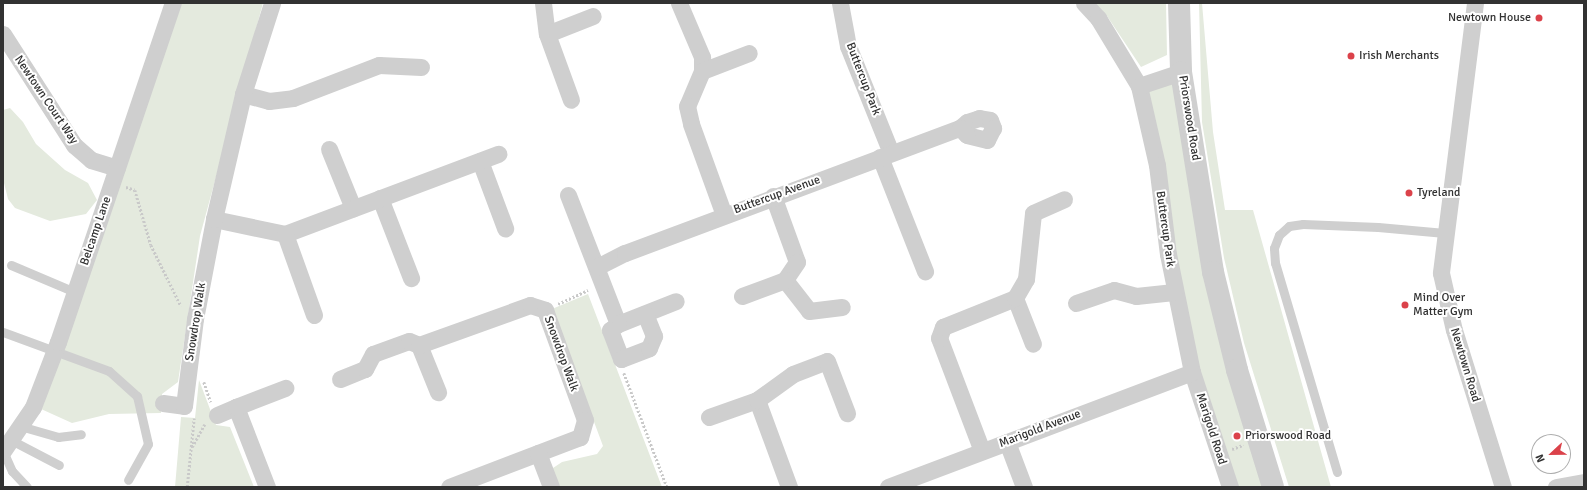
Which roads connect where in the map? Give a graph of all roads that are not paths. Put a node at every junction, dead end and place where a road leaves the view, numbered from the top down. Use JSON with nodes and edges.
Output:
{"nodes":[{"id":1,"x":173,"y":3,"type":"edge"},
{"id":2,"x":272,"y":3,"type":"edge"},
{"id":3,"x":543,"y":3,"type":"edge"},
{"id":4,"x":679,"y":3,"type":"edge"},
{"id":5,"x":840,"y":3,"type":"edge"},
{"id":6,"x":1084,"y":3,"type":"edge"},
{"id":7,"x":1179,"y":3,"type":"edge"},
{"id":8,"x":1475,"y":3,"type":"edge"},
{"id":9,"x":593,"y":16,"type":"dead end"},
{"id":10,"x":547,"y":34,"type":"junction"},
{"id":11,"x":6,"y":44,"type":"edge"},
{"id":12,"x":749,"y":53,"type":"dead end"},
{"id":13,"x":421,"y":67,"type":"dead end"},
{"id":14,"x":702,"y":71,"type":"junction"},
{"id":15,"x":1181,"y":72,"type":"junction"},
{"id":16,"x":1139,"y":86,"type":"junction"},
{"id":17,"x":243,"y":94,"type":"junction"},
{"id":18,"x":572,"y":100,"type":"dead end"},
{"id":19,"x":960,"y":128,"type":"dead end"},
{"id":20,"x":329,"y":149,"type":"dead end"},
{"id":21,"x":498,"y":154,"type":"dead end"},
{"id":22,"x":886,"y":155,"type":"junction"},
{"id":23,"x":480,"y":161,"type":"junction"},
{"id":24,"x":114,"y":176,"type":"junction"},
{"id":25,"x":568,"y":195,"type":"dead end"},
{"id":26,"x":773,"y":196,"type":"junction"},
{"id":27,"x":380,"y":198,"type":"junction"},
{"id":28,"x":1064,"y":199,"type":"dead end"},
{"id":29,"x":353,"y":208,"type":"junction"},
{"id":30,"x":724,"y":215,"type":"junction"},
{"id":31,"x":214,"y":219,"type":"junction"},
{"id":32,"x":505,"y":228,"type":"dead end"},
{"id":33,"x":285,"y":234,"type":"junction"},
{"id":34,"x":1445,"y":234,"type":"junction"},
{"id":35,"x":11,"y":265,"type":"dead end"},
{"id":36,"x":597,"y":267,"type":"junction"},
{"id":37,"x":925,"y":271,"type":"dead end"},
{"id":38,"x":411,"y":278,"type":"dead end"},
{"id":39,"x":785,"y":280,"type":"junction"},
{"id":40,"x":75,"y":292,"type":"junction"},
{"id":41,"x":1174,"y":292,"type":"junction"},
{"id":42,"x":742,"y":296,"type":"dead end"},
{"id":43,"x":1015,"y":298,"type":"junction"},
{"id":44,"x":676,"y":301,"type":"dead end"},
{"id":45,"x":1076,"y":303,"type":"dead end"},
{"id":46,"x":842,"y":307,"type":"dead end"},
{"id":47,"x":314,"y":314,"type":"dead end"},
{"id":48,"x":645,"y":314,"type":"junction"},
{"id":49,"x":618,"y":324,"type":"junction"},
{"id":50,"x":3,"y":332,"type":"edge"},
{"id":51,"x":1033,"y":344,"type":"dead end"},
{"id":52,"x":419,"y":345,"type":"junction"},
{"id":53,"x":54,"y":353,"type":"junction"},
{"id":54,"x":1192,"y":372,"type":"junction"},
{"id":55,"x":340,"y":379,"type":"dead end"},
{"id":56,"x":285,"y":388,"type":"dead end"},
{"id":57,"x":438,"y":392,"type":"dead end"},
{"id":58,"x":757,"y":400,"type":"junction"},
{"id":59,"x":163,"y":404,"type":"dead end"},
{"id":60,"x":236,"y":407,"type":"junction"},
{"id":61,"x":216,"y":412,"type":"road end"},
{"id":62,"x":847,"y":413,"type":"dead end"},
{"id":63,"x":709,"y":417,"type":"dead end"},
{"id":64,"x":82,"y":434,"type":"dead end"},
{"id":65,"x":11,"y":439,"type":"edge"},
{"id":66,"x":1007,"y":442,"type":"junction"},
{"id":67,"x":982,"y":451,"type":"junction"},
{"id":68,"x":538,"y":454,"type":"junction"},
{"id":69,"x":59,"y":465,"type":"dead end"},
{"id":70,"x":1338,"y":472,"type":"dead end"},
{"id":71,"x":128,"y":480,"type":"dead end"},
{"id":72,"x":1584,"y":482,"type":"edge"},
{"id":73,"x":27,"y":487,"type":"edge"},
{"id":74,"x":267,"y":487,"type":"edge"},
{"id":75,"x":449,"y":487,"type":"edge"},
{"id":76,"x":551,"y":487,"type":"edge"},
{"id":77,"x":789,"y":487,"type":"edge"},
{"id":78,"x":888,"y":487,"type":"edge"},
{"id":79,"x":1024,"y":487,"type":"edge"},
{"id":80,"x":1230,"y":487,"type":"edge"},
{"id":81,"x":1273,"y":487,"type":"edge"},
{"id":82,"x":1503,"y":487,"type":"edge"},
{"id":83,"x":1556,"y":487,"type":"edge"}],
"edges":[{"from":1,"to":24,"type":"street","name":"Belcamp Lane"},
{"from":2,"to":17,"type":"street","name":"Snowdrop Walk"},
{"from":3,"to":10,"type":"street"},
{"from":4,"to":14,"type":"street"},
{"from":5,"to":22,"type":"street","name":"Buttercup Park"},
{"from":6,"to":16,"type":"street","name":"Buttercup Park"},
{"from":7,"to":15,"type":"street","name":"Priorswood Road"},
{"from":8,"to":34,"type":"street","name":"Newtown Road"},
{"from":9,"to":10,"type":"street"},
{"from":10,"to":18,"type":"street"},
{"from":11,"to":24,"type":"street","name":"Newtown Court Way"},
{"from":12,"to":14,"type":"street"},
{"from":13,"to":17,"type":"street"},
{"from":14,"to":30,"type":"street"},
{"from":15,"to":16,"type":"street"},
{"from":15,"to":81,"type":"street","name":"Priorswood Road"},
{"from":16,"to":41,"type":"street","name":"Buttercup Park"},
{"from":17,"to":31,"type":"street","name":"Snowdrop Walk"},
{"from":19,"to":22,"type":"street","name":"Buttercup Avenue"},
{"from":20,"to":29,"type":"street"},
{"from":21,"to":23,"type":"street"},
{"from":22,"to":26,"type":"street","name":"Buttercup Avenue"},
{"from":22,"to":37,"type":"street","name":"Buttercup Park"},
{"from":23,"to":27,"type":"street"},
{"from":23,"to":32,"type":"street"},
{"from":24,"to":40,"type":"street","name":"Belcamp Lane"},
{"from":25,"to":36,"type":"street"},
{"from":26,"to":30,"type":"street","name":"Buttercup Avenue"},
{"from":26,"to":39,"type":"street"},
{"from":27,"to":29,"type":"street"},
{"from":27,"to":38,"type":"street"},
{"from":28,"to":43,"type":"street"},
{"from":29,"to":33,"type":"street"},
{"from":30,"to":36,"type":"street","name":"Buttercup Avenue"},
{"from":31,"to":33,"type":"street"},
{"from":31,"to":59,"type":"street","name":"Snowdrop Walk"},
{"from":33,"to":47,"type":"street"},
{"from":34,"to":70,"type":"lane"},
{"from":34,"to":82,"type":"street","name":"Newtown Road"},
{"from":35,"to":40,"type":"lane"},
{"from":36,"to":49,"type":"street"},
{"from":39,"to":42,"type":"street"},
{"from":39,"to":46,"type":"street"},
{"from":40,"to":53,"type":"street","name":"Belcamp Lane"},
{"from":41,"to":45,"type":"street"},
{"from":41,"to":54,"type":"street","name":"Buttercup Park"},
{"from":43,"to":51,"type":"street"},
{"from":43,"to":67,"type":"street"},
{"from":44,"to":48,"type":"street"},
{"from":48,"to":49,"type":"street"},
{"from":48,"to":49,"type":"street"},
{"from":50,"to":53,"type":"lane"},
{"from":52,"to":55,"type":"street","name":"Snowdrop Walk"},
{"from":52,"to":57,"type":"street"},
{"from":52,"to":68,"type":"street","name":"Snowdrop Walk"},
{"from":53,"to":65,"type":"street","name":"Belcamp Lane"},
{"from":53,"to":71,"type":"lane"},
{"from":54,"to":66,"type":"street","name":"Marigold Avenue"},
{"from":54,"to":80,"type":"street","name":"Marigold Road"},
{"from":56,"to":60,"type":"street"},
{"from":58,"to":62,"type":"street"},
{"from":58,"to":63,"type":"street"},
{"from":58,"to":77,"type":"street"},
{"from":60,"to":61,"type":"street"},
{"from":60,"to":74,"type":"street"},
{"from":64,"to":65,"type":"lane"},
{"from":65,"to":69,"type":"lane"},
{"from":65,"to":73,"type":"lane"},
{"from":66,"to":67,"type":"street","name":"Marigold Avenue"},
{"from":66,"to":79,"type":"street"},
{"from":67,"to":78,"type":"street","name":"Marigold Avenue"},
{"from":68,"to":75,"type":"street","name":"Snowdrop Walk"},
{"from":68,"to":76,"type":"street"},
{"from":72,"to":83,"type":"street"}]}
